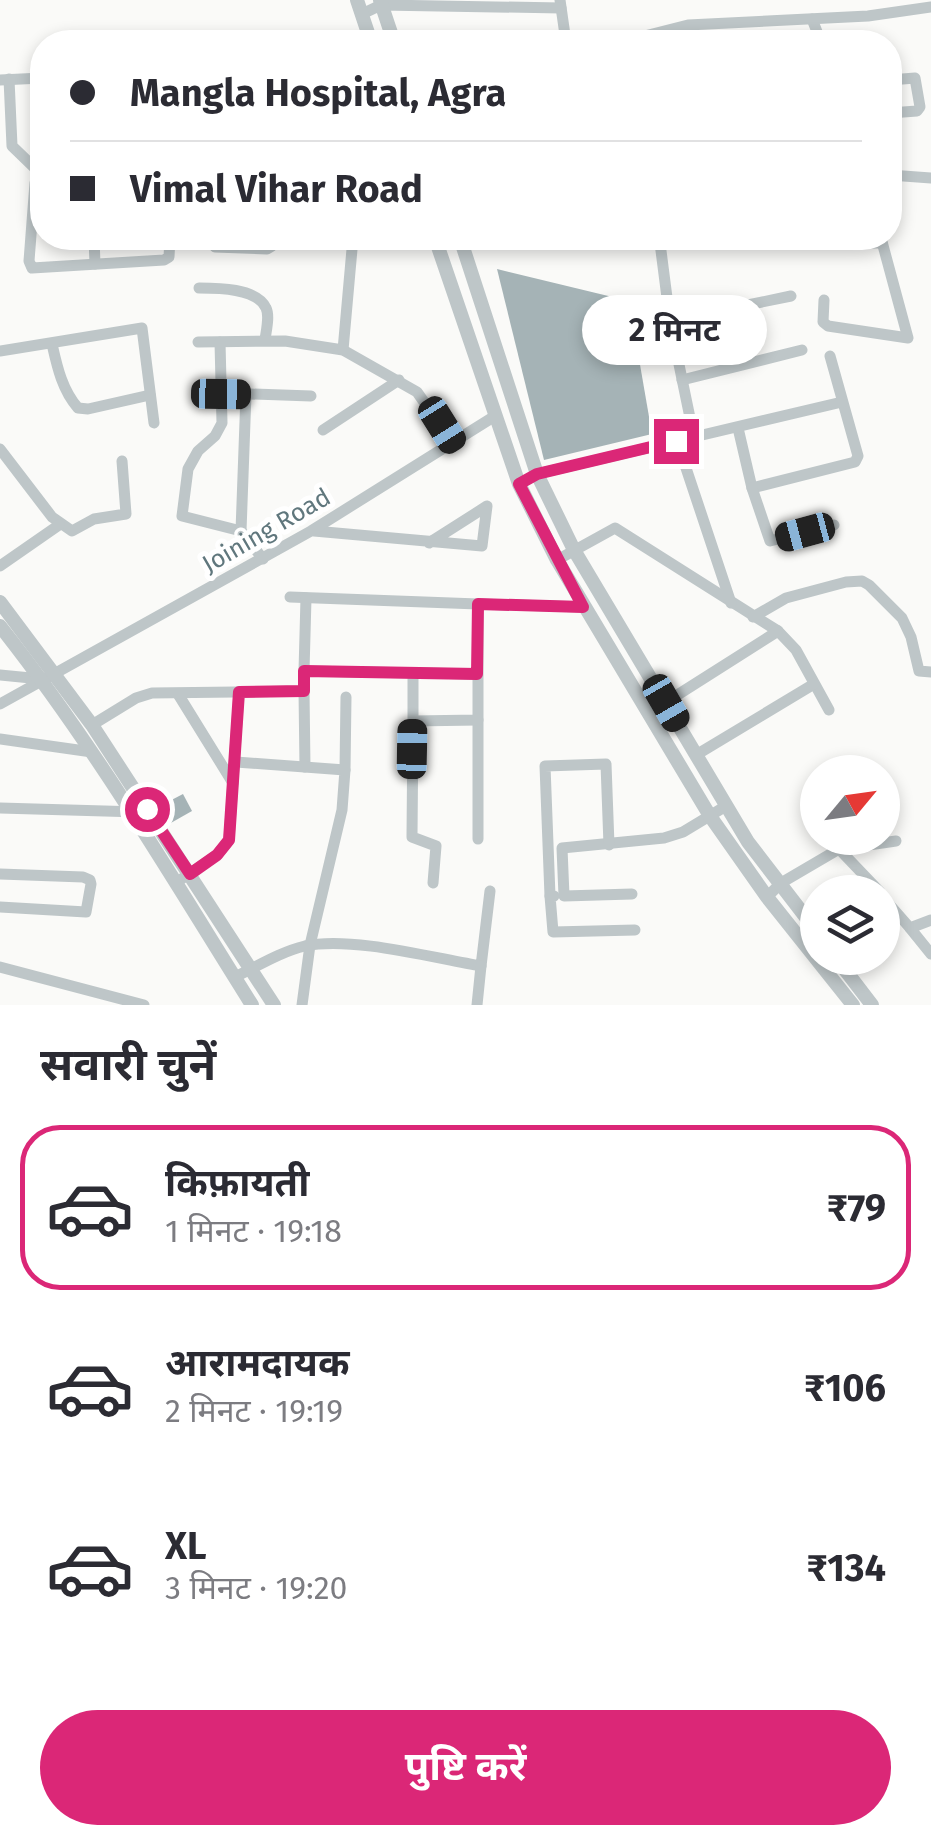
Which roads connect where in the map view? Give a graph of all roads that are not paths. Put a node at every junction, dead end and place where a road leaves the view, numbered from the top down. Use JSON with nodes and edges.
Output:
{"nodes":[{"id":1,"x":380,"y":2,"type":"edge"},
{"id":2,"x":456,"y":3,"type":"edge"},
{"id":3,"x":561,"y":4,"type":"edge"},
{"id":4,"x":360,"y":7,"type":"edge"},
{"id":5,"x":931,"y":7,"type":"edge"},
{"id":6,"x":812,"y":19,"type":"junction"},
{"id":7,"x":390,"y":30,"type":"edge"},
{"id":8,"x":564,"y":30,"type":"edge"},
{"id":9,"x":668,"y":30,"type":"edge"},
{"id":10,"x":816,"y":30,"type":"edge"},
{"id":11,"x":30,"y":79,"type":"edge"},
{"id":12,"x":902,"y":79,"type":"edge"},
{"id":13,"x":5,"y":80,"type":"edge"},
{"id":14,"x":902,"y":112,"type":"edge"},
{"id":15,"x":30,"y":164,"type":"edge"},
{"id":16,"x":902,"y":177,"type":"edge"},
{"id":17,"x":930,"y":182,"type":"edge"},
{"id":18,"x":31,"y":250,"type":"edge"},
{"id":19,"x":94,"y":250,"type":"edge"},
{"id":20,"x":168,"y":250,"type":"edge"},
{"id":21,"x":351,"y":250,"type":"edge"},
{"id":22,"x":439,"y":250,"type":"edge"},
{"id":23,"x":464,"y":250,"type":"edge"},
{"id":24,"x":661,"y":250,"type":"edge"},
{"id":25,"x":885,"y":250,"type":"edge"},
{"id":26,"x":94,"y":264,"type":"junction"},
{"id":27,"x":200,"y":288,"type":"dead end"},
{"id":28,"x":791,"y":296,"type":"dead end"},
{"id":29,"x":481,"y":300,"type":"junction"},
{"id":30,"x":824,"y":300,"type":"dead end"},
{"id":31,"x":458,"y":307,"type":"junction"},
{"id":32,"x":670,"y":321,"type":"junction"},
{"id":33,"x":265,"y":340,"type":"junction"},
{"id":34,"x":198,"y":342,"type":"dead end"},
{"id":35,"x":220,"y":342,"type":"junction"},
{"id":36,"x":52,"y":344,"type":"junction"},
{"id":37,"x":343,"y":350,"type":"junction"},
{"id":38,"x":802,"y":350,"type":"dead end"},
{"id":39,"x":0,"y":351,"type":"edge"},
{"id":40,"x":830,"y":356,"type":"dead end"},
{"id":41,"x":504,"y":368,"type":"junction"},
{"id":42,"x":481,"y":376,"type":"junction"},
{"id":43,"x":398,"y":380,"type":"junction"},
{"id":44,"x":682,"y":380,"type":"junction"},
{"id":45,"x":221,"y":394,"type":"junction"},
{"id":46,"x":246,"y":394,"type":"junction"},
{"id":47,"x":150,"y":395,"type":"junction"},
{"id":48,"x":311,"y":396,"type":"dead end"},
{"id":49,"x":842,"y":402,"type":"junction"},
{"id":50,"x":494,"y":416,"type":"junction"},
{"id":51,"x":154,"y":423,"type":"dead end"},
{"id":52,"x":738,"y":428,"type":"junction"},
{"id":53,"x":323,"y":430,"type":"dead end"},
{"id":54,"x":694,"y":436,"type":"junction"},
{"id":55,"x":676,"y":441,"type":"junction"},
{"id":56,"x":453,"y":444,"type":"junction"},
{"id":57,"x":0,"y":450,"type":"edge"},
{"id":58,"x":122,"y":461,"type":"dead end"},
{"id":59,"x":537,"y":474,"type":"junction"},
{"id":60,"x":519,"y":484,"type":"junction"},
{"id":61,"x":752,"y":488,"type":"junction"},
{"id":62,"x":60,"y":525,"type":"junction"},
{"id":63,"x":834,"y":525,"type":"dead end"},
{"id":64,"x":241,"y":531,"type":"junction"},
{"id":65,"x":312,"y":531,"type":"junction"},
{"id":66,"x":430,"y":543,"type":"junction"},
{"id":67,"x":574,"y":550,"type":"junction"},
{"id":68,"x":264,"y":559,"type":"junction"},
{"id":69,"x":557,"y":560,"type":"junction"},
{"id":70,"x":0,"y":566,"type":"edge"},
{"id":71,"x":290,"y":597,"type":"dead end"},
{"id":72,"x":306,"y":598,"type":"junction"},
{"id":73,"x":0,"y":602,"type":"edge"},
{"id":74,"x":478,"y":604,"type":"junction"},
{"id":75,"x":731,"y":604,"type":"junction"},
{"id":76,"x":583,"y":607,"type":"junction"},
{"id":77,"x":754,"y":617,"type":"junction"},
{"id":78,"x":0,"y":626,"type":"edge"},
{"id":79,"x":778,"y":631,"type":"junction"},
{"id":80,"x":304,"y":671,"type":"junction"},
{"id":81,"x":931,"y":672,"type":"edge"},
{"id":82,"x":413,"y":674,"type":"junction"},
{"id":83,"x":477,"y":674,"type":"junction"},
{"id":84,"x":0,"y":675,"type":"edge"},
{"id":85,"x":47,"y":676,"type":"junction"},
{"id":86,"x":814,"y":684,"type":"junction"},
{"id":87,"x":304,"y":691,"type":"junction"},
{"id":88,"x":239,"y":692,"type":"junction"},
{"id":89,"x":178,"y":694,"type":"junction"},
{"id":90,"x":346,"y":697,"type":"dead end"},
{"id":91,"x":666,"y":703,"type":"junction"},
{"id":92,"x":0,"y":704,"type":"edge"},
{"id":93,"x":829,"y":710,"type":"dead end"},
{"id":94,"x":649,"y":713,"type":"junction"},
{"id":95,"x":478,"y":720,"type":"junction"},
{"id":96,"x":413,"y":721,"type":"junction"},
{"id":97,"x":92,"y":724,"type":"junction"},
{"id":98,"x":0,"y":739,"type":"edge"},
{"id":99,"x":92,"y":752,"type":"junction"},
{"id":100,"x":696,"y":755,"type":"junction"},
{"id":101,"x":236,"y":762,"type":"junction"},
{"id":102,"x":306,"y":767,"type":"junction"},
{"id":103,"x":345,"y":770,"type":"junction"},
{"id":104,"x":233,"y":783,"type":"junction"},
{"id":105,"x":726,"y":806,"type":"junction"},
{"id":106,"x":0,"y":808,"type":"edge"},
{"id":107,"x":141,"y":811,"type":"junction"},
{"id":108,"x":710,"y":816,"type":"junction"},
{"id":109,"x":478,"y":840,"type":"dead end"},
{"id":110,"x":609,"y":845,"type":"junction"},
{"id":111,"x":830,"y":855,"type":"edge"},
{"id":112,"x":846,"y":855,"type":"edge"},
{"id":113,"x":0,"y":874,"type":"edge"},
{"id":114,"x":864,"y":875,"type":"edge"},
{"id":115,"x":183,"y":878,"type":"junction"},
{"id":116,"x":433,"y":883,"type":"dead end"},
{"id":117,"x":780,"y":883,"type":"junction"},
{"id":118,"x":490,"y":891,"type":"dead end"},
{"id":119,"x":632,"y":894,"type":"dead end"},
{"id":120,"x":557,"y":896,"type":"junction"},
{"id":121,"x":766,"y":897,"type":"junction"},
{"id":122,"x":0,"y":907,"type":"edge"},
{"id":123,"x":800,"y":909,"type":"edge"},
{"id":124,"x":900,"y":916,"type":"edge"},
{"id":125,"x":931,"y":920,"type":"edge"},
{"id":126,"x":910,"y":928,"type":"junction"},
{"id":127,"x":636,"y":930,"type":"dead end"},
{"id":128,"x":310,"y":945,"type":"junction"},
{"id":129,"x":931,"y":954,"type":"edge"},
{"id":130,"x":481,"y":966,"type":"junction"},
{"id":131,"x":0,"y":967,"type":"edge"},
{"id":132,"x":251,"y":969,"type":"junction"},
{"id":133,"x":849,"y":975,"type":"edge"},
{"id":134,"x":235,"y":977,"type":"junction"},
{"id":135,"x":144,"y":1005,"type":"edge"},
{"id":136,"x":252,"y":1005,"type":"edge"},
{"id":137,"x":274,"y":1005,"type":"edge"},
{"id":138,"x":302,"y":1005,"type":"edge"},
{"id":139,"x":477,"y":1005,"type":"edge"},
{"id":140,"x":853,"y":1005,"type":"edge"},
{"id":141,"x":872,"y":1005,"type":"edge"}],
"edges":[{"from":1,"to":2,"type":"street"},
{"from":1,"to":4,"type":"street"},
{"from":1,"to":7,"type":"street"},
{"from":2,"to":3,"type":"street"},
{"from":3,"to":8,"type":"street"},
{"from":5,"to":6,"type":"street"},
{"from":6,"to":9,"type":"street"},
{"from":6,"to":10,"type":"street"},
{"from":11,"to":13,"type":"street"},
{"from":12,"to":14,"type":"street"},
{"from":13,"to":15,"type":"street"},
{"from":16,"to":17,"type":"street"},
{"from":18,"to":26,"type":"street"},
{"from":19,"to":26,"type":"street"},
{"from":20,"to":26,"type":"street"},
{"from":21,"to":37,"type":"street"},
{"from":22,"to":31,"type":"street"},
{"from":23,"to":29,"type":"street"},
{"from":24,"to":32,"type":"street"},
{"from":25,"to":30,"type":"street"},
{"from":27,"to":33,"type":"street"},
{"from":28,"to":32,"type":"street"},
{"from":29,"to":31,"type":"street"},
{"from":29,"to":41,"type":"street"},
{"from":31,"to":42,"type":"street"},
{"from":32,"to":44,"type":"street"},
{"from":33,"to":35,"type":"street"},
{"from":33,"to":37,"type":"street"},
{"from":34,"to":35,"type":"street"},
{"from":35,"to":45,"type":"street"},
{"from":36,"to":39,"type":"street"},
{"from":36,"to":47,"type":"street"},
{"from":36,"to":47,"type":"street"},
{"from":37,"to":43,"type":"street"},
{"from":38,"to":44,"type":"street"},
{"from":40,"to":49,"type":"street"},
{"from":41,"to":42,"type":"street"},
{"from":41,"to":59,"type":"street"},
{"from":42,"to":50,"type":"street"},
{"from":43,"to":53,"type":"street"},
{"from":43,"to":56,"type":"street"},
{"from":44,"to":54,"type":"street"},
{"from":45,"to":46,"type":"street"},
{"from":45,"to":64,"type":"street"},
{"from":46,"to":48,"type":"street"},
{"from":46,"to":64,"type":"street"},
{"from":47,"to":51,"type":"street"},
{"from":49,"to":52,"type":"street"},
{"from":49,"to":61,"type":"street"},
{"from":50,"to":56,"type":"street","name":"Joining Road"},
{"from":50,"to":60,"type":"street"},
{"from":52,"to":54,"type":"street"},
{"from":52,"to":61,"type":"street"},
{"from":54,"to":55,"type":"street"},
{"from":55,"to":59,"type":"street"},
{"from":55,"to":75,"type":"street"},
{"from":56,"to":65,"type":"street","name":"Joining Road"},
{"from":57,"to":62,"type":"street"},
{"from":58,"to":62,"type":"street"},
{"from":59,"to":60,"type":"street"},
{"from":59,"to":67,"type":"street"},
{"from":60,"to":69,"type":"street"},
{"from":61,"to":63,"type":"street"},
{"from":62,"to":70,"type":"street"},
{"from":64,"to":68,"type":"street"},
{"from":65,"to":66,"type":"street"},
{"from":65,"to":68,"type":"street","name":"Joining Road"},
{"from":66,"to":66,"type":"street"},
{"from":67,"to":69,"type":"street"},
{"from":67,"to":75,"type":"street"},
{"from":67,"to":91,"type":"street"},
{"from":68,"to":85,"type":"street","name":"Joining Road"},
{"from":69,"to":76,"type":"street"},
{"from":71,"to":72,"type":"street"},
{"from":72,"to":74,"type":"street"},
{"from":72,"to":80,"type":"street"},
{"from":73,"to":85,"type":"street"},
{"from":74,"to":76,"type":"street"},
{"from":74,"to":83,"type":"street"},
{"from":75,"to":77,"type":"street"},
{"from":76,"to":94,"type":"street"},
{"from":77,"to":79,"type":"street"},
{"from":77,"to":81,"type":"street"},
{"from":78,"to":85,"type":"street"},
{"from":79,"to":86,"type":"street"},
{"from":79,"to":91,"type":"street"},
{"from":80,"to":82,"type":"street"},
{"from":80,"to":87,"type":"street"},
{"from":82,"to":83,"type":"street"},
{"from":82,"to":96,"type":"street"},
{"from":83,"to":95,"type":"street"},
{"from":84,"to":85,"type":"street"},
{"from":85,"to":92,"type":"street","name":"Joining Road"},
{"from":85,"to":97,"type":"street"},
{"from":85,"to":99,"type":"street"},
{"from":86,"to":93,"type":"street"},
{"from":86,"to":100,"type":"street"},
{"from":87,"to":88,"type":"street"},
{"from":87,"to":102,"type":"street"},
{"from":88,"to":89,"type":"street"},
{"from":88,"to":101,"type":"street"},
{"from":89,"to":97,"type":"street"},
{"from":89,"to":104,"type":"street"},
{"from":90,"to":103,"type":"street"},
{"from":91,"to":94,"type":"street"},
{"from":91,"to":100,"type":"street"},
{"from":94,"to":108,"type":"street"},
{"from":95,"to":96,"type":"street"},
{"from":95,"to":109,"type":"street"},
{"from":96,"to":116,"type":"street"},
{"from":97,"to":107,"type":"street"},
{"from":98,"to":99,"type":"street"},
{"from":99,"to":107,"type":"street"},
{"from":100,"to":105,"type":"street"},
{"from":101,"to":102,"type":"street"},
{"from":101,"to":104,"type":"street"},
{"from":102,"to":103,"type":"street"},
{"from":103,"to":128,"type":"street"},
{"from":104,"to":115,"type":"street"},
{"from":105,"to":108,"type":"street"},
{"from":105,"to":117,"type":"street"},
{"from":106,"to":107,"type":"street"},
{"from":107,"to":115,"type":"street"},
{"from":108,"to":110,"type":"street"},
{"from":108,"to":121,"type":"street"},
{"from":110,"to":120,"type":"street"},
{"from":110,"to":120,"type":"street"},
{"from":111,"to":117,"type":"street"},
{"from":112,"to":114,"type":"street"},
{"from":113,"to":122,"type":"street"},
{"from":115,"to":132,"type":"street"},
{"from":115,"to":134,"type":"street"},
{"from":117,"to":121,"type":"street"},
{"from":117,"to":123,"type":"street"},
{"from":118,"to":130,"type":"street"},
{"from":119,"to":120,"type":"street"},
{"from":120,"to":127,"type":"street"},
{"from":121,"to":140,"type":"street"},
{"from":124,"to":126,"type":"street"},
{"from":125,"to":126,"type":"street"},
{"from":126,"to":129,"type":"street"},
{"from":128,"to":130,"type":"street"},
{"from":128,"to":132,"type":"street"},
{"from":128,"to":138,"type":"street"},
{"from":130,"to":139,"type":"street"},
{"from":131,"to":135,"type":"street"},
{"from":132,"to":134,"type":"street"},
{"from":132,"to":137,"type":"street"},
{"from":133,"to":141,"type":"street"},
{"from":134,"to":136,"type":"street"}]}
